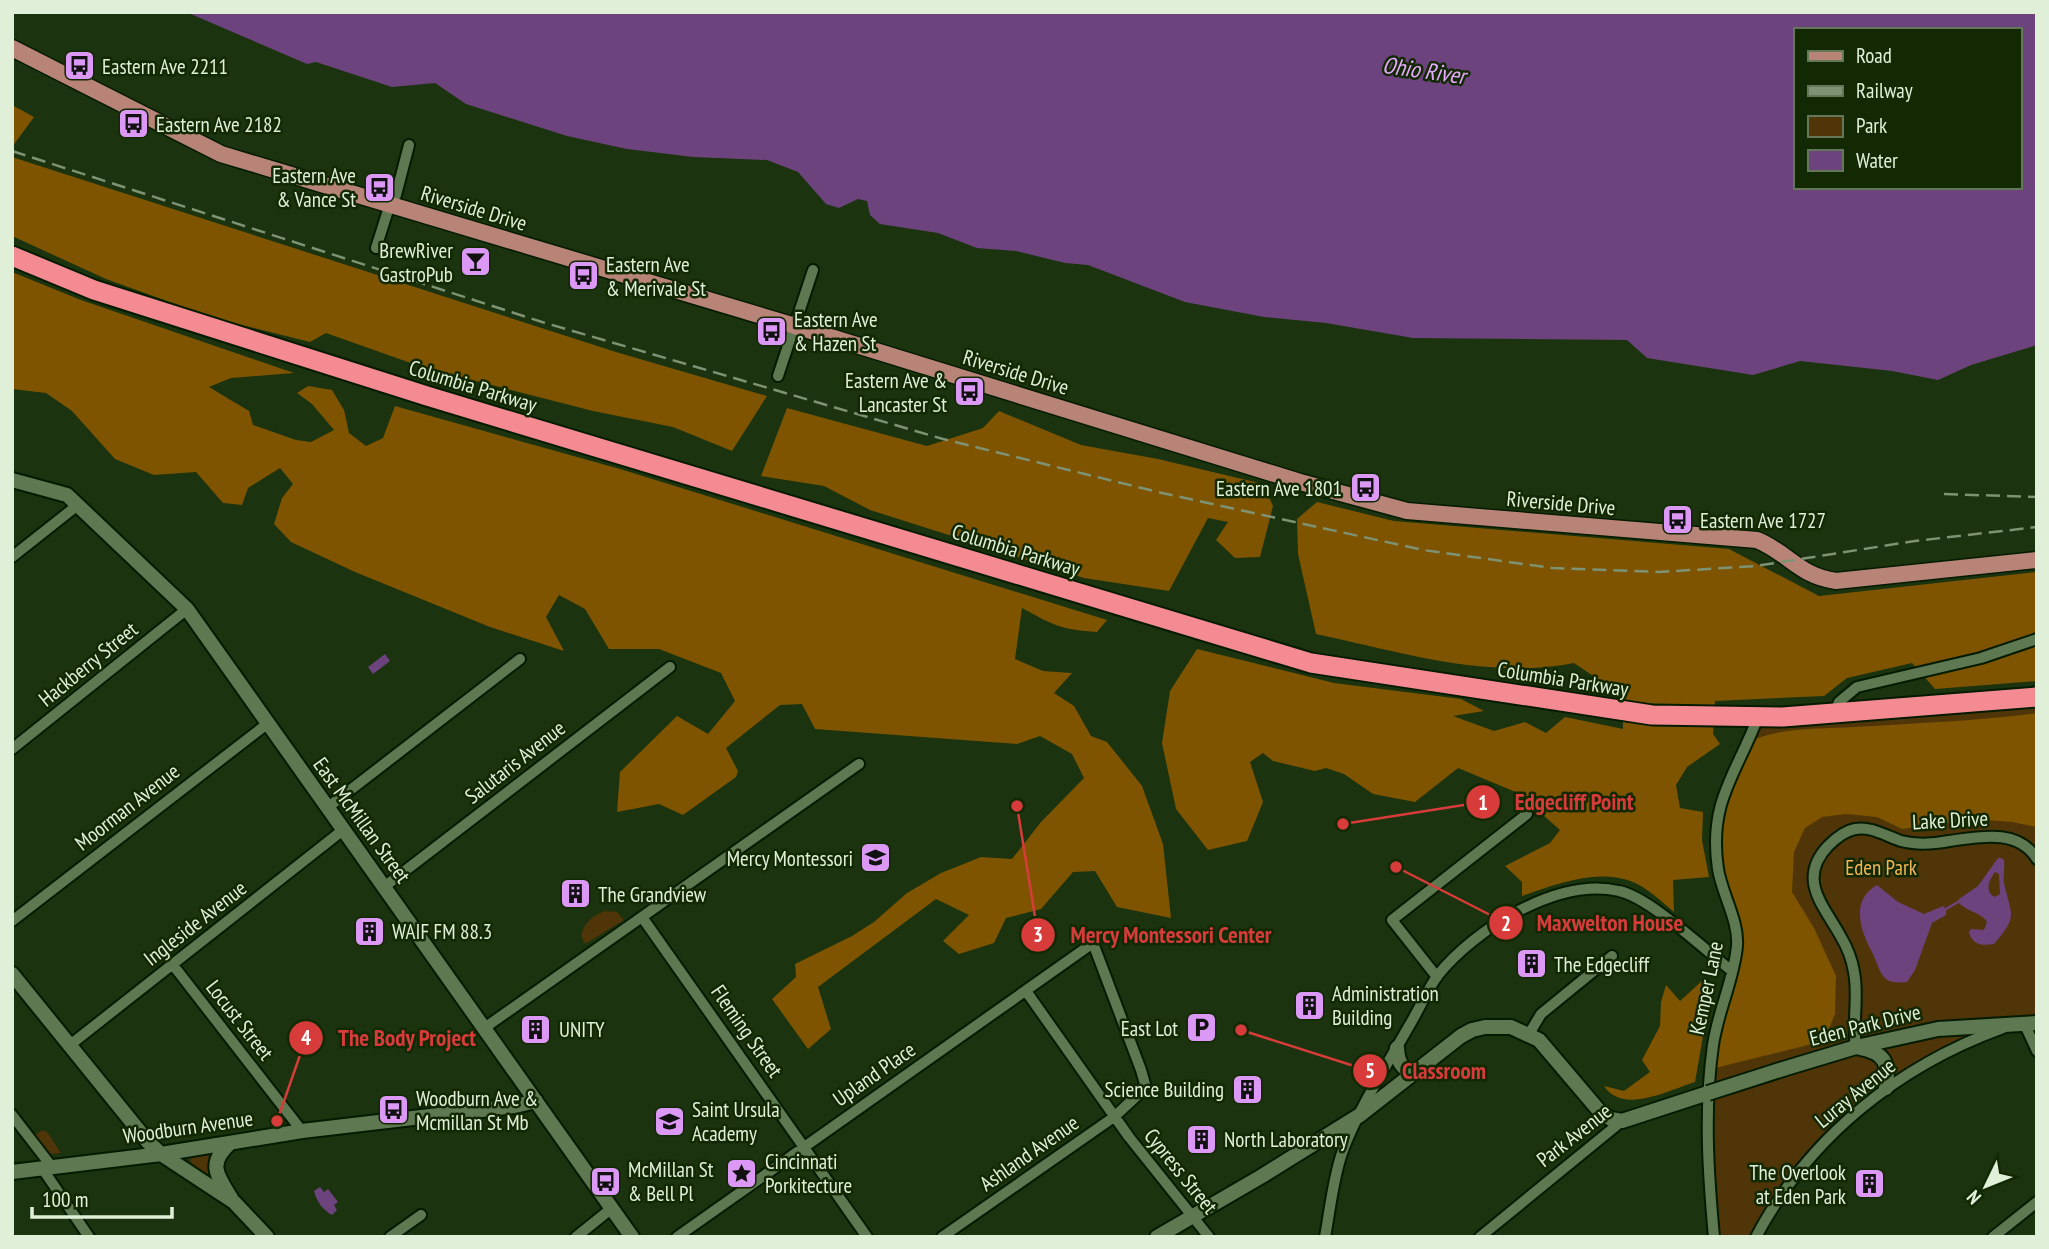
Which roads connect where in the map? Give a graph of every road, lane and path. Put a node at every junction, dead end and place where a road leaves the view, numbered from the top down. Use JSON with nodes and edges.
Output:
{"nodes":[{"id":1,"x":12,"y":48,"type":"edge"},
{"id":2,"x":409,"y":145,"type":"dead end"},
{"id":3,"x":390,"y":204,"type":"junction"},
{"id":4,"x":376,"y":248,"type":"dead end"},
{"id":5,"x":12,"y":256,"type":"edge"},
{"id":6,"x":813,"y":270,"type":"dead end"},
{"id":7,"x":795,"y":326,"type":"junction"},
{"id":8,"x":778,"y":376,"type":"dead end"},
{"id":9,"x":12,"y":480,"type":"edge"},
{"id":10,"x":79,"y":504,"type":"junction"},
{"id":11,"x":12,"y":557,"type":"edge"},
{"id":12,"x":2037,"y":560,"type":"edge"},
{"id":13,"x":187,"y":609,"type":"junction"},
{"id":14,"x":2037,"y":639,"type":"edge"},
{"id":15,"x":520,"y":659,"type":"dead end"},
{"id":16,"x":670,"y":667,"type":"dead end"},
{"id":17,"x":2037,"y":697,"type":"edge"},
{"id":18,"x":1835,"y":713,"type":"junction"},
{"id":19,"x":1758,"y":717,"type":"junction"},
{"id":20,"x":267,"y":724,"type":"junction"},
{"id":21,"x":12,"y":749,"type":"edge"},
{"id":22,"x":859,"y":764,"type":"dead end"},
{"id":23,"x":327,"y":808,"type":"junction"},
{"id":24,"x":1527,"y":814,"type":"dead end"},
{"id":25,"x":343,"y":830,"type":"junction"},
{"id":26,"x":2037,"y":859,"type":"edge"},
{"id":27,"x":384,"y":887,"type":"junction"},
{"id":28,"x":642,"y":917,"type":"junction"},
{"id":29,"x":12,"y":922,"type":"edge"},
{"id":30,"x":1093,"y":943,"type":"joint"},
{"id":31,"x":1612,"y":956,"type":"dead end"},
{"id":32,"x":173,"y":965,"type":"junction"},
{"id":33,"x":1732,"y":971,"type":"junction"},
{"id":34,"x":12,"y":974,"type":"edge"},
{"id":35,"x":1437,"y":977,"type":"junction"},
{"id":36,"x":1026,"y":991,"type":"junction"},
{"id":37,"x":2025,"y":1023,"type":"edge"},
{"id":38,"x":483,"y":1029,"type":"junction"},
{"id":39,"x":1530,"y":1034,"type":"junction"},
{"id":40,"x":70,"y":1045,"type":"junction"},
{"id":41,"x":1856,"y":1047,"type":"junction"},
{"id":42,"x":1396,"y":1048,"type":"junction"},
{"id":43,"x":2037,"y":1051,"type":"edge"},
{"id":44,"x":1413,"y":1073,"type":"junction"},
{"id":45,"x":1886,"y":1088,"type":"junction"},
{"id":46,"x":1708,"y":1093,"type":"joint"},
{"id":47,"x":536,"y":1101,"type":"junction"},
{"id":48,"x":12,"y":1115,"type":"edge"},
{"id":49,"x":1360,"y":1115,"type":"junction"},
{"id":50,"x":1114,"y":1117,"type":"junction"},
{"id":51,"x":1622,"y":1121,"type":"junction"},
{"id":52,"x":302,"y":1131,"type":"junction"},
{"id":53,"x":230,"y":1143,"type":"junction"},
{"id":54,"x":805,"y":1147,"type":"junction"},
{"id":55,"x":161,"y":1154,"type":"junction"},
{"id":56,"x":47,"y":1168,"type":"junction"},
{"id":57,"x":12,"y":1172,"type":"edge"},
{"id":58,"x":234,"y":1202,"type":"junction"},
{"id":59,"x":2037,"y":1202,"type":"edge"},
{"id":60,"x":612,"y":1208,"type":"junction"},
{"id":61,"x":421,"y":1215,"type":"dead end"},
{"id":62,"x":1192,"y":1216,"type":"junction"},
{"id":63,"x":89,"y":1237,"type":"edge"},
{"id":64,"x":267,"y":1237,"type":"edge"},
{"id":65,"x":390,"y":1237,"type":"edge"},
{"id":66,"x":576,"y":1237,"type":"edge"},
{"id":67,"x":632,"y":1237,"type":"edge"},
{"id":68,"x":677,"y":1237,"type":"edge"},
{"id":69,"x":867,"y":1237,"type":"edge"},
{"id":70,"x":942,"y":1237,"type":"edge"},
{"id":71,"x":1157,"y":1237,"type":"edge"},
{"id":72,"x":1209,"y":1237,"type":"edge"},
{"id":73,"x":1325,"y":1237,"type":"edge"},
{"id":74,"x":1480,"y":1237,"type":"edge"},
{"id":75,"x":1714,"y":1237,"type":"edge"},
{"id":76,"x":1756,"y":1237,"type":"edge"},
{"id":77,"x":1993,"y":1237,"type":"edge"}],
"edges":[{"from":1,"to":3,"type":"main road","name":"Riverside Drive"},
{"from":2,"to":3,"type":"street"},
{"from":3,"to":4,"type":"street"},
{"from":3,"to":7,"type":"main road","name":"Riverside Drive"},
{"from":5,"to":19,"type":"highway","name":"Columbia Parkway"},
{"from":6,"to":7,"type":"street"},
{"from":7,"to":8,"type":"street"},
{"from":7,"to":12,"type":"main road","name":"Riverside Drive"},
{"from":9,"to":10,"type":"street","name":"East McMillan Street"},
{"from":10,"to":11,"type":"street"},
{"from":10,"to":13,"type":"street","name":"East McMillan Street"},
{"from":13,"to":20,"type":"street","name":"East McMillan Street"},
{"from":13,"to":21,"type":"street","name":"Hackberry Street"},
{"from":14,"to":18,"type":"street"},
{"from":15,"to":23,"type":"street"},
{"from":16,"to":27,"type":"street","name":"Salutaris Avenue"},
{"from":17,"to":18,"type":"highway","name":"Columbia Parkway"},
{"from":18,"to":19,"type":"highway","name":"Columbia Parkway"},
{"from":19,"to":33,"type":"street","name":"Kemper Lane"},
{"from":20,"to":23,"type":"street","name":"East McMillan Street"},
{"from":20,"to":29,"type":"street","name":"Moorman Avenue"},
{"from":22,"to":28,"type":"street"},
{"from":23,"to":25,"type":"street","name":"East McMillan Street"},
{"from":24,"to":35,"type":"street"},
{"from":25,"to":27,"type":"street","name":"East McMillan Street"},
{"from":25,"to":32,"type":"street","name":"Ingleside Avenue"},
{"from":26,"to":41,"type":"street","name":"Lake Drive"},
{"from":27,"to":38,"type":"street","name":"East McMillan Street"},
{"from":28,"to":38,"type":"street"},
{"from":28,"to":54,"type":"street","name":"Fleming Street"},
{"from":30,"to":36,"type":"street","name":"Upland Place"},
{"from":30,"to":50,"type":"street","name":"Ashland Avenue"},
{"from":31,"to":39,"type":"street"},
{"from":32,"to":40,"type":"street","name":"Ingleside Avenue"},
{"from":32,"to":52,"type":"street","name":"Locust Street"},
{"from":33,"to":35,"type":"street"},
{"from":33,"to":75,"type":"street","name":"Kemper Lane"},
{"from":34,"to":40,"type":"street"},
{"from":35,"to":42,"type":"street"},
{"from":36,"to":50,"type":"street","name":"Cypress Street"},
{"from":36,"to":54,"type":"street","name":"Upland Place"},
{"from":37,"to":41,"type":"street","name":"Eden Park Drive"},
{"from":37,"to":43,"type":"street"},
{"from":37,"to":45,"type":"street","name":"Luray Avenue"},
{"from":38,"to":47,"type":"street","name":"East McMillan Street"},
{"from":39,"to":44,"type":"street"},
{"from":39,"to":51,"type":"street"},
{"from":40,"to":55,"type":"street"},
{"from":41,"to":45,"type":"street"},
{"from":41,"to":46,"type":"street","name":"Eden Park Drive","bridge":true},
{"from":42,"to":44,"type":"street"},
{"from":42,"to":49,"type":"street"},
{"from":44,"to":49,"type":"street"},
{"from":45,"to":76,"type":"street","name":"Luray Avenue"},
{"from":46,"to":51,"type":"street","name":"Park Avenue"},
{"from":47,"to":52,"type":"street","name":"Woodburn Avenue"},
{"from":47,"to":60,"type":"street","name":"East McMillan Street"},
{"from":48,"to":56,"type":"street"},
{"from":49,"to":62,"type":"street"},
{"from":49,"to":73,"type":"street"},
{"from":50,"to":62,"type":"street","name":"Cypress Street"},
{"from":50,"to":70,"type":"street","name":"Ashland Avenue"},
{"from":51,"to":74,"type":"street","name":"Park Avenue"},
{"from":52,"to":53,"type":"street","name":"Woodburn Avenue"},
{"from":53,"to":55,"type":"street","name":"Woodburn Avenue"},
{"from":53,"to":58,"type":"street"},
{"from":54,"to":68,"type":"street","name":"Upland Place"},
{"from":54,"to":69,"type":"street","name":"Fleming Street"},
{"from":55,"to":56,"type":"street","name":"Woodburn Avenue"},
{"from":55,"to":58,"type":"street"},
{"from":56,"to":57,"type":"street","name":"Woodburn Avenue"},
{"from":56,"to":63,"type":"street"},
{"from":58,"to":64,"type":"street"},
{"from":59,"to":77,"type":"street"},
{"from":60,"to":66,"type":"street"},
{"from":60,"to":67,"type":"street","name":"East McMillan Street"},
{"from":61,"to":65,"type":"street"},
{"from":62,"to":71,"type":"street"},
{"from":62,"to":72,"type":"street","name":"Cypress Street"}]}
